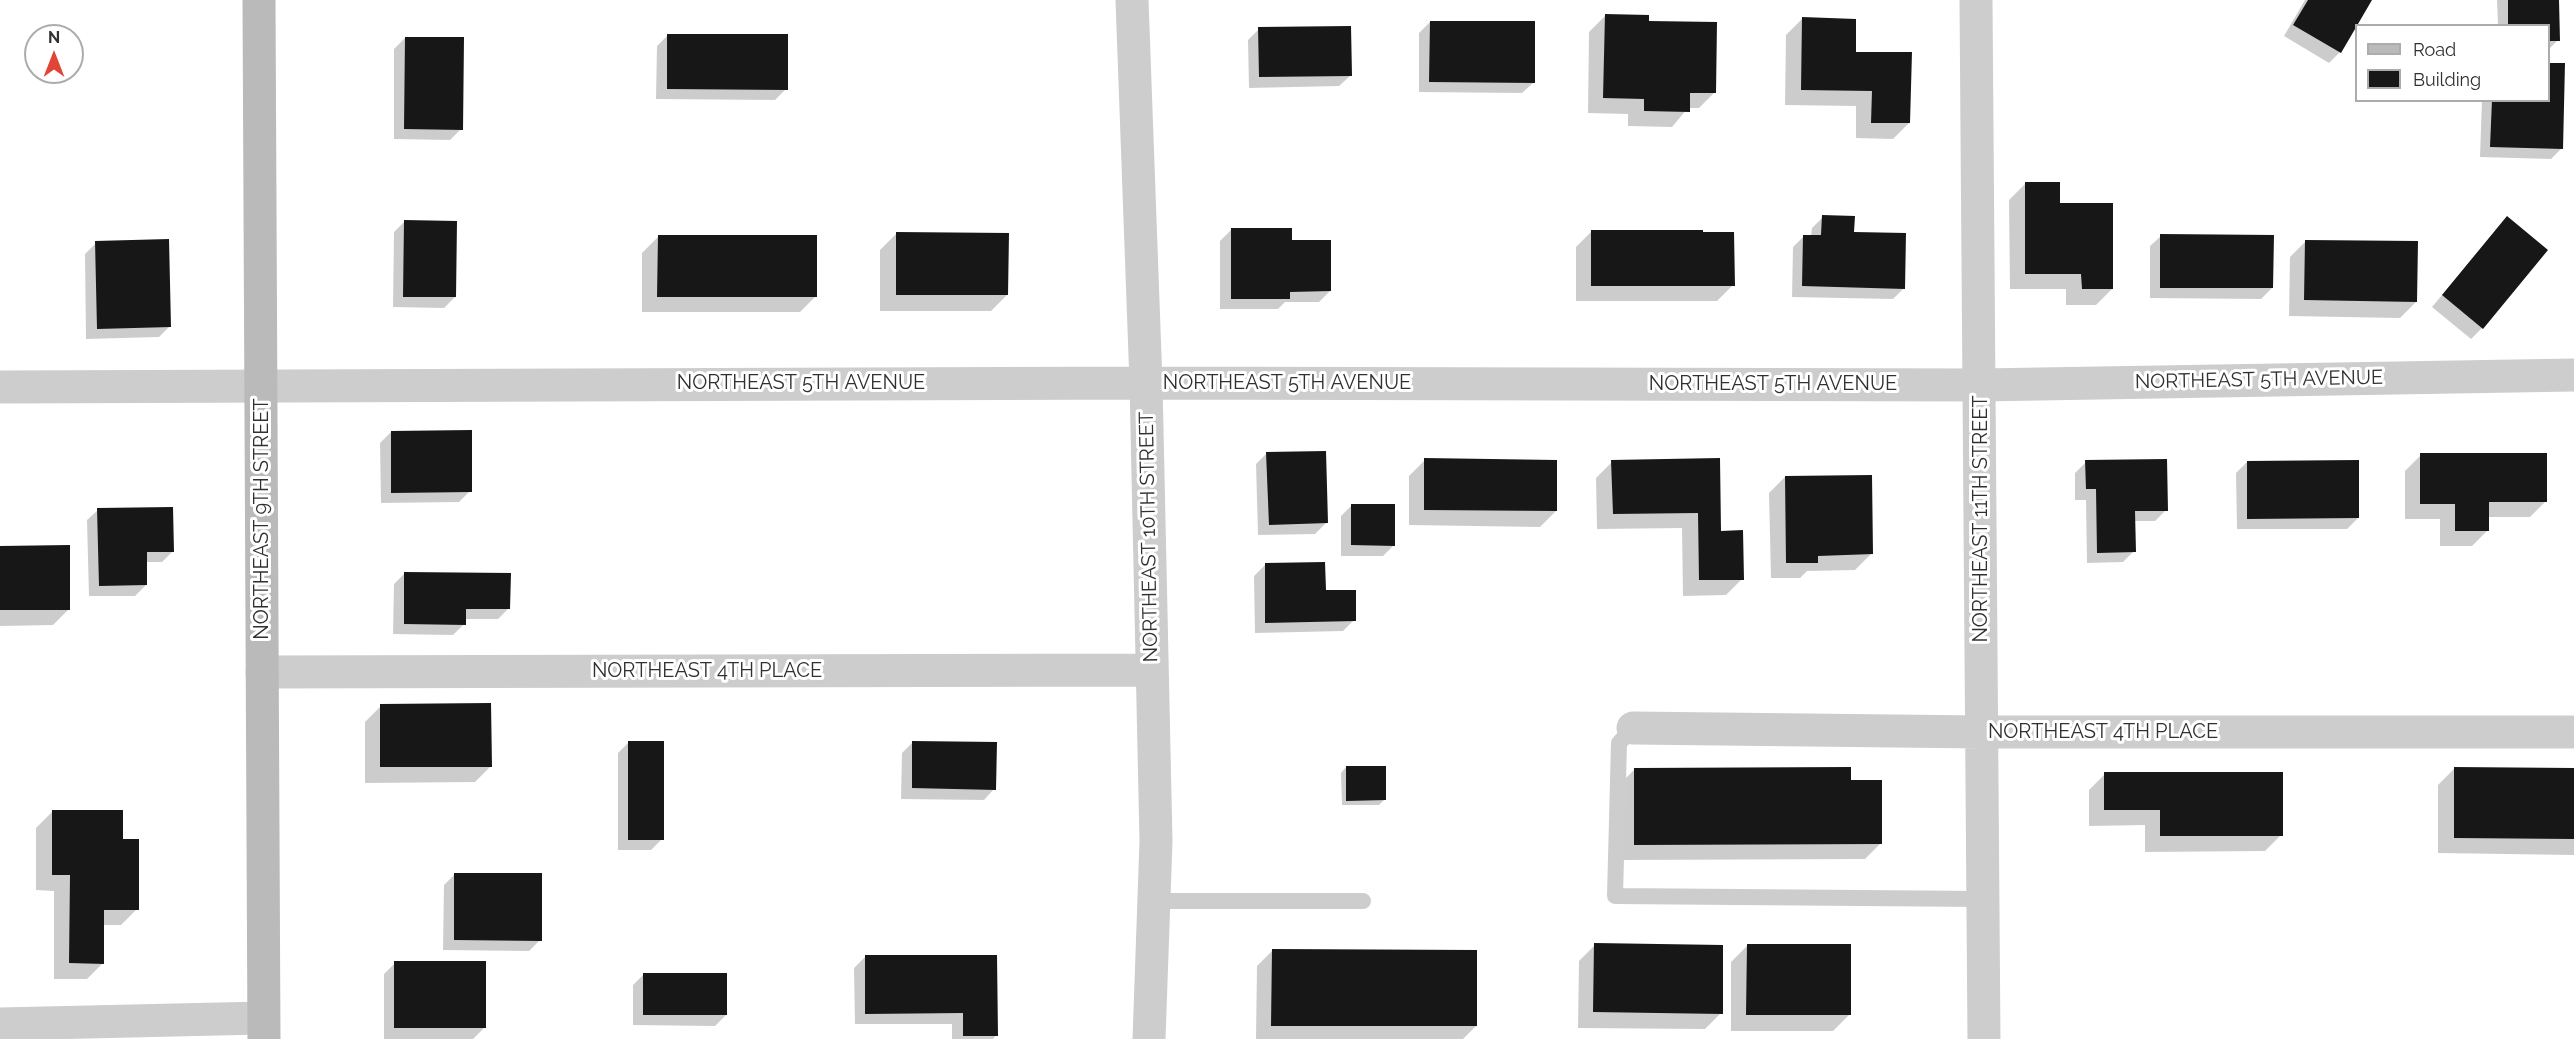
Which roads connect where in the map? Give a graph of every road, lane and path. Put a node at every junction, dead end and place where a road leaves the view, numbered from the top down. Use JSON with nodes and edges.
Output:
{"nodes":[{"id":1,"x":259,"y":0,"type":"edge"},
{"id":2,"x":1132,"y":0,"type":"edge"},
{"id":3,"x":1976,"y":0,"type":"edge"},
{"id":4,"x":2574,"y":375,"type":"edge"},
{"id":5,"x":1146,"y":383,"type":"junction"},
{"id":6,"x":261,"y":384,"type":"junction"},
{"id":7,"x":1980,"y":385,"type":"junction"},
{"id":8,"x":0,"y":387,"type":"edge"},
{"id":9,"x":1151,"y":670,"type":"junction"},
{"id":10,"x":262,"y":672,"type":"junction"},
{"id":11,"x":1633,"y":729,"type":"joint"},
{"id":12,"x":1982,"y":732,"type":"junction"},
{"id":13,"x":2574,"y":732,"type":"edge"},
{"id":14,"x":1983,"y":899,"type":"junction"},
{"id":15,"x":1154,"y":901,"type":"junction"},
{"id":16,"x":1363,"y":901,"type":"dead end"},
{"id":17,"x":0,"y":1024,"type":"edge"},
{"id":18,"x":263,"y":1028,"type":"edge"},
{"id":19,"x":1149,"y":1039,"type":"edge"},
{"id":20,"x":1984,"y":1039,"type":"edge"}],
"edges":[{"from":1,"to":6,"type":"street","name":"NORTHEAST 9TH STREET"},
{"from":2,"to":5,"type":"street","name":"NORTHEAST 10TH STREET"},
{"from":3,"to":7,"type":"street","name":"NORTHEAST 11TH STREET"},
{"from":4,"to":7,"type":"street","name":"NORTHEAST 5TH AVENUE"},
{"from":5,"to":6,"type":"street","name":"NORTHEAST 5TH AVENUE"},
{"from":5,"to":7,"type":"street","name":"NORTHEAST 5TH AVENUE"},
{"from":5,"to":9,"type":"street","name":"NORTHEAST 10TH STREET"},
{"from":6,"to":8,"type":"street","name":"NORTHEAST 5TH AVENUE"},
{"from":6,"to":10,"type":"street","name":"NORTHEAST 9TH STREET"},
{"from":7,"to":12,"type":"street","name":"NORTHEAST 11TH STREET"},
{"from":9,"to":10,"type":"street","name":"NORTHEAST 4TH PLACE"},
{"from":9,"to":15,"type":"street","name":"NORTHEAST 10TH STREET"},
{"from":10,"to":18,"type":"street","name":"NORTHEAST 9TH STREET"},
{"from":11,"to":12,"type":"street","name":"NORTHEAST 4TH PLACE"},
{"from":11,"to":14,"type":"lane"},
{"from":12,"to":13,"type":"street","name":"NORTHEAST 4TH PLACE"},
{"from":12,"to":14,"type":"street","name":"NORTHEAST 11TH STREET"},
{"from":14,"to":20,"type":"street","name":"NORTHEAST 11TH STREET"},
{"from":15,"to":16,"type":"lane"},
{"from":15,"to":19,"type":"street","name":"NORTHEAST 10TH STREET"},
{"from":17,"to":18,"type":"street"}]}
